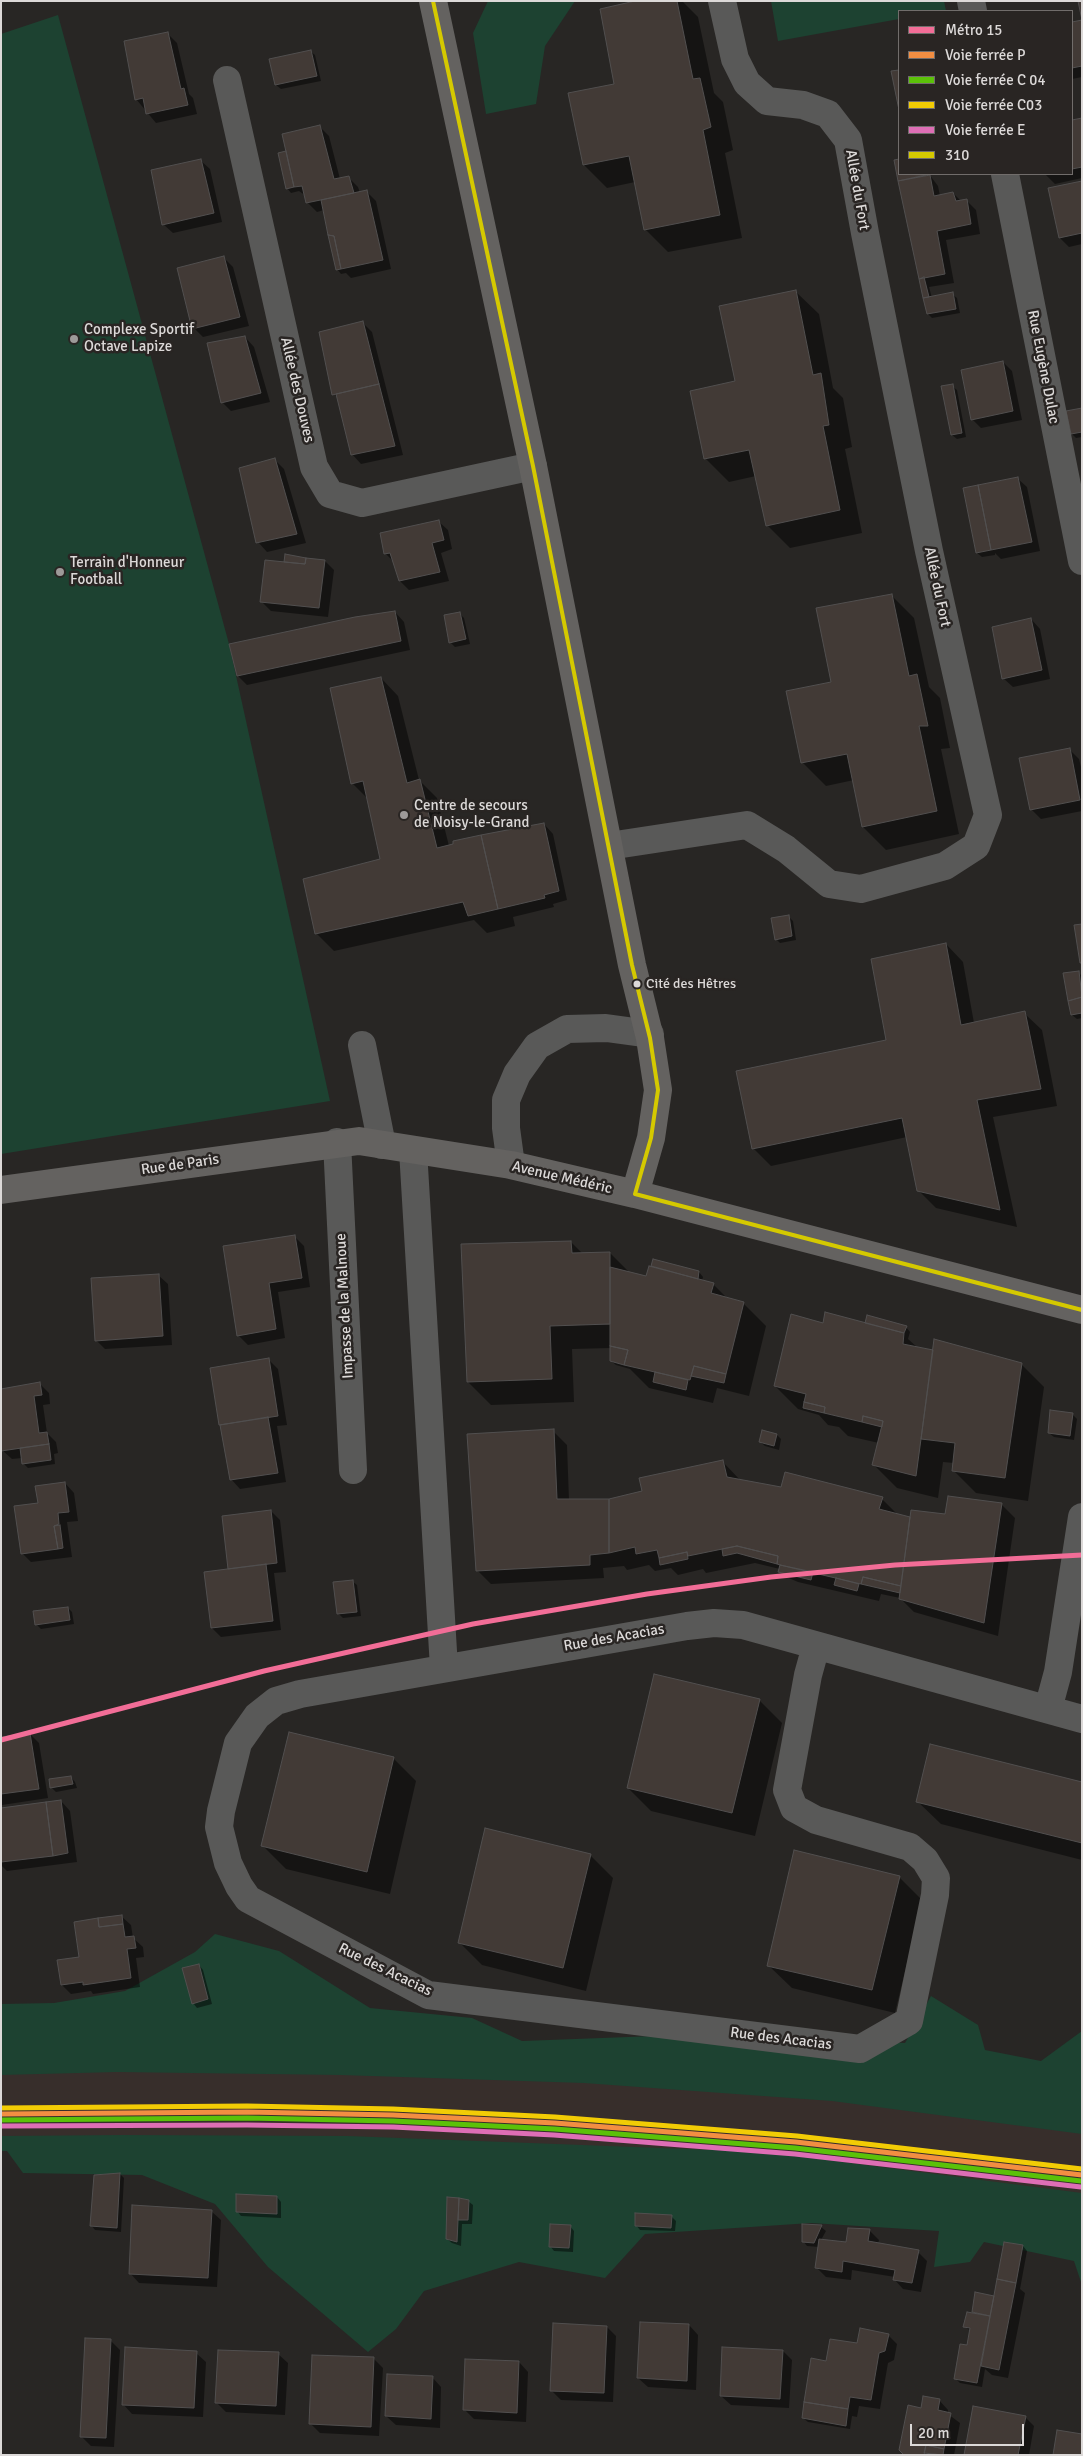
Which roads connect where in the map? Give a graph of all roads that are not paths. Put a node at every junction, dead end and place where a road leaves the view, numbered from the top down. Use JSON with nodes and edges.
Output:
{"nodes":[{"id":1,"x":433,"y":1,"type":"edge"},
{"id":2,"x":722,"y":1,"type":"edge"},
{"id":3,"x":227,"y":80,"type":"dead end"},
{"id":4,"x":1005,"y":175,"type":"edge"},
{"id":5,"x":533,"y":466,"type":"junction"},
{"id":6,"x":1082,"y":561,"type":"edge"},
{"id":7,"x":609,"y":846,"type":"junction"},
{"id":8,"x":650,"y":1034,"type":"junction"},
{"id":9,"x":362,"y":1045,"type":"dead end"},
{"id":10,"x":359,"y":1143,"type":"junction"},
{"id":11,"x":413,"y":1150,"type":"junction"},
{"id":12,"x":511,"y":1165,"type":"junction"},
{"id":13,"x":1,"y":1190,"type":"edge"},
{"id":14,"x":635,"y":1194,"type":"junction"},
{"id":15,"x":1082,"y":1310,"type":"edge"},
{"id":16,"x":353,"y":1470,"type":"dead end"},
{"id":17,"x":1082,"y":1517,"type":"edge"},
{"id":18,"x":816,"y":1646,"type":"junction"},
{"id":19,"x":444,"y":1668,"type":"junction"},
{"id":20,"x":1048,"y":1710,"type":"junction"},
{"id":21,"x":1082,"y":1719,"type":"edge"}],
"edges":[{"from":1,"to":5,"type":"main road"},
{"from":2,"to":7,"type":"street","name":"Allée du Fort"},
{"from":3,"to":5,"type":"street","name":"Allée des Douves"},
{"from":4,"to":6,"type":"street","name":"Rue Eugène Dulac"},
{"from":5,"to":7,"type":"main road"},
{"from":7,"to":8,"type":"main road"},
{"from":8,"to":12,"type":"street"},
{"from":8,"to":14,"type":"main road"},
{"from":9,"to":10,"type":"street","name":"Impasse de la Malnoue"},
{"from":10,"to":11,"type":"main road","name":"Avenue Médéric"},
{"from":10,"to":13,"type":"main road","name":"Rue de Paris"},
{"from":10,"to":16,"type":"street","name":"Impasse de la Malnoue"},
{"from":11,"to":12,"type":"main road","name":"Avenue Médéric"},
{"from":11,"to":19,"type":"street"},
{"from":12,"to":14,"type":"main road","name":"Avenue Médéric"},
{"from":14,"to":15,"type":"main road","name":"Avenue Médéric"},
{"from":17,"to":20,"type":"street"},
{"from":18,"to":19,"type":"street","name":"Rue des Acacias"},
{"from":18,"to":19,"type":"street","name":"Rue des Acacias"},
{"from":18,"to":20,"type":"street","name":"Rue des Acacias"},
{"from":20,"to":21,"type":"street","name":"Rue des Acacias"}]}
